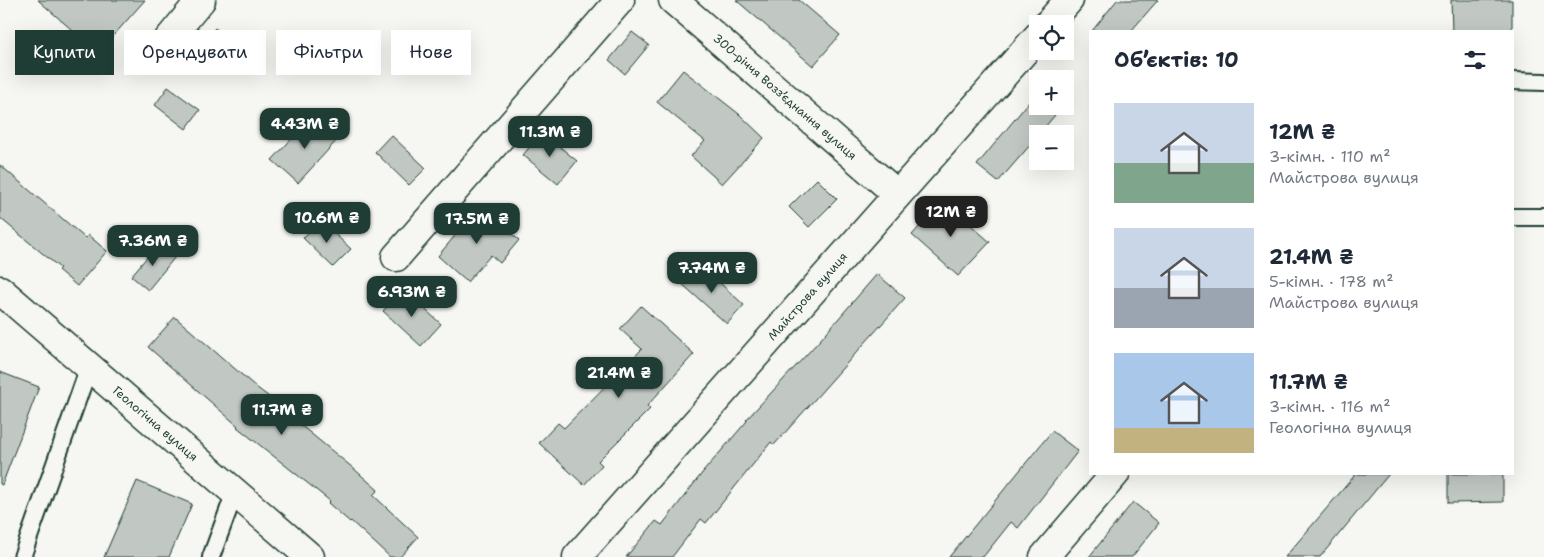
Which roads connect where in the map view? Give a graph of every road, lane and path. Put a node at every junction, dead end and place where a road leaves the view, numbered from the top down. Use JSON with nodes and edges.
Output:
{"nodes":[{"id":1,"x":201,"y":0,"type":"edge"},
{"id":2,"x":620,"y":0,"type":"edge"},
{"id":3,"x":673,"y":0,"type":"edge"},
{"id":4,"x":1069,"y":0,"type":"edge"},
{"id":5,"x":1056,"y":15,"type":"edge"},
{"id":6,"x":176,"y":30,"type":"edge"},
{"id":7,"x":1029,"y":46,"type":"edge"},
{"id":8,"x":1514,"y":81,"type":"edge"},
{"id":9,"x":1544,"y":82,"type":"edge"},
{"id":10,"x":897,"y":194,"type":"junction"},
{"id":11,"x":1514,"y":216,"type":"edge"},
{"id":12,"x":1544,"y":217,"type":"edge"},
{"id":13,"x":396,"y":257,"type":"dead end"},
{"id":14,"x":0,"y":290,"type":"edge"},
{"id":15,"x":89,"y":367,"type":"junction"},
{"id":16,"x":1114,"y":475,"type":"edge"},
{"id":17,"x":235,"y":492,"type":"junction"},
{"id":18,"x":22,"y":557,"type":"edge"},
{"id":19,"x":210,"y":557,"type":"edge"},
{"id":20,"x":310,"y":557,"type":"edge"},
{"id":21,"x":577,"y":557,"type":"edge"},
{"id":22,"x":1044,"y":557,"type":"edge"}],
"edges":[{"from":1,"to":6,"type":"street"},
{"from":2,"to":13,"type":"street"},
{"from":3,"to":10,"type":"street","name":"300-річчя Возз’єднання вулиця"},
{"from":4,"to":5,"type":"street"},
{"from":7,"to":10,"type":"street","name":"Майстрова вулиця"},
{"from":8,"to":9,"type":"lane"},
{"from":10,"to":21,"type":"street","name":"Майстрова вулиця"},
{"from":11,"to":12,"type":"lane"},
{"from":14,"to":15,"type":"street","name":"Геологічна вулиця"},
{"from":15,"to":17,"type":"street","name":"Геологічна вулиця"},
{"from":15,"to":18,"type":"lane"},
{"from":16,"to":22,"type":"street"},
{"from":17,"to":19,"type":"lane"},
{"from":17,"to":20,"type":"street","name":"Геологічна вулиця"}]}
